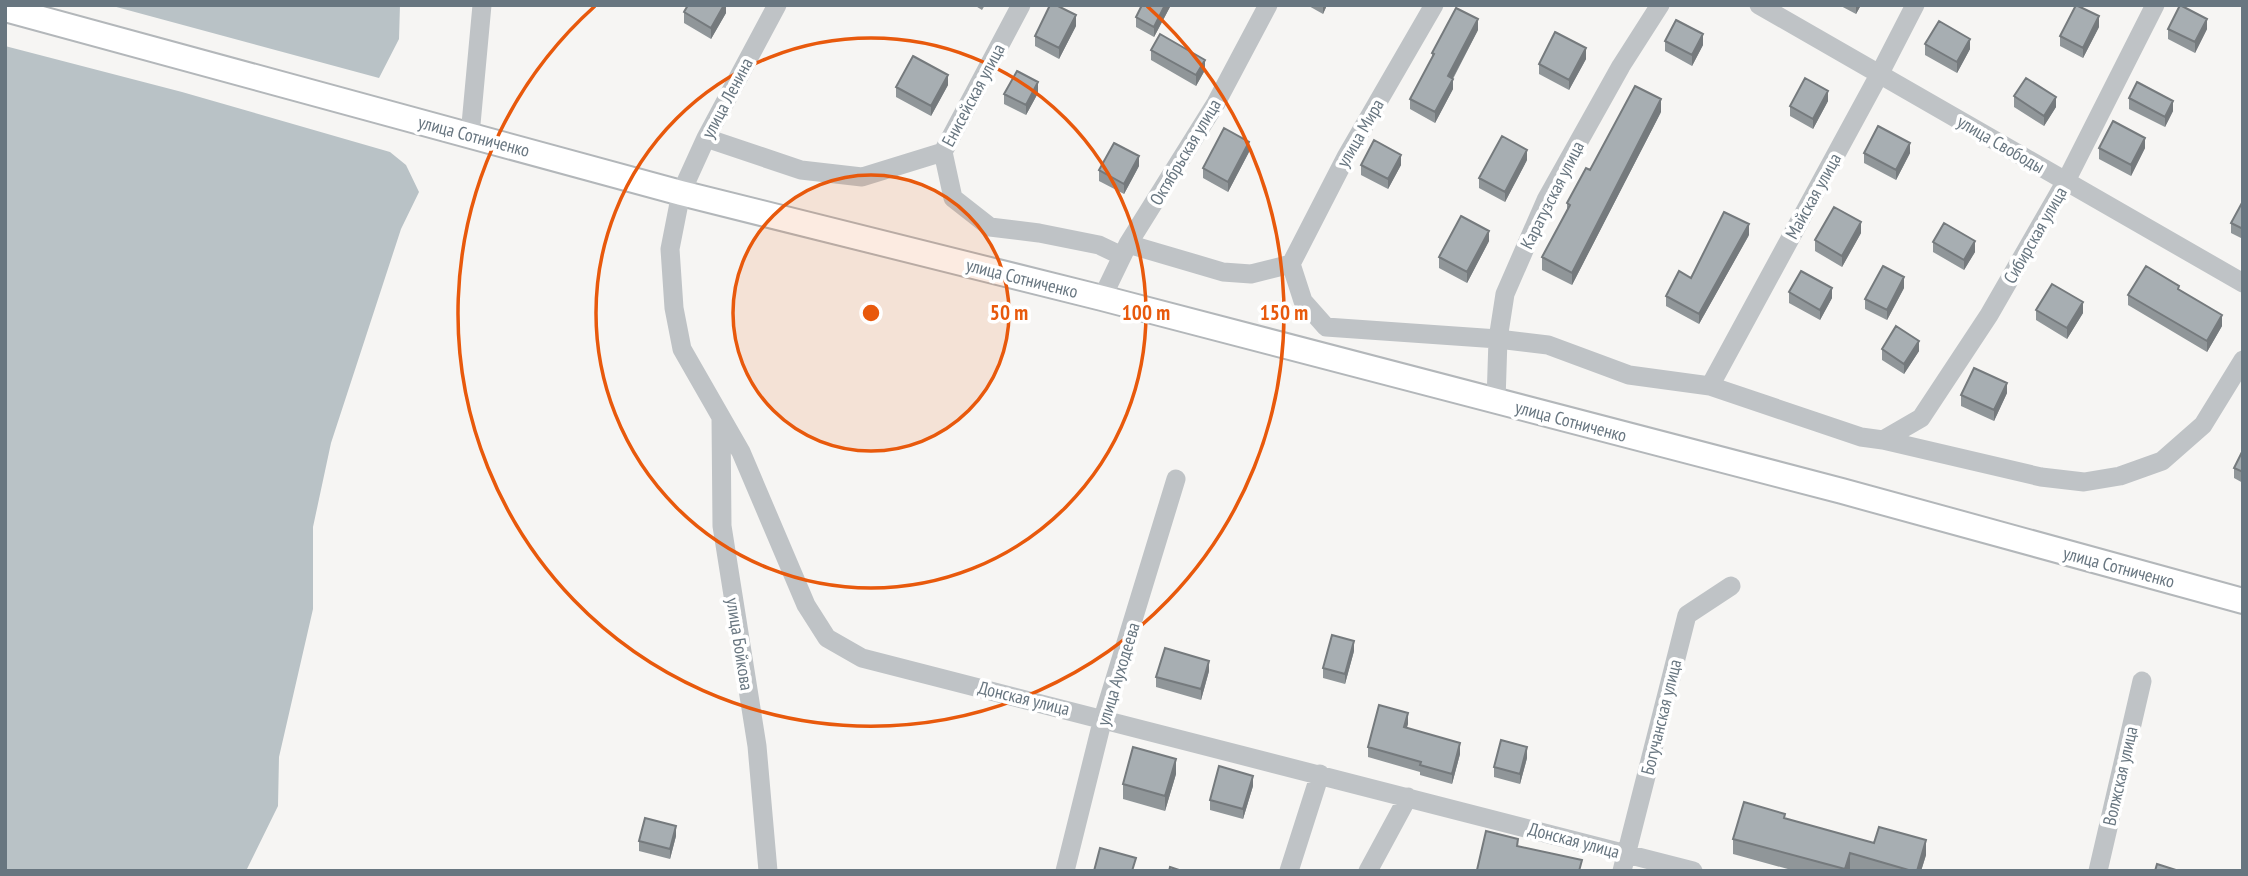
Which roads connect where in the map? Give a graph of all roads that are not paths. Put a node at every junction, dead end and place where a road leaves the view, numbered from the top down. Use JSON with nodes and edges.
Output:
{"nodes":[{"id":1,"x":493,"y":5,"type":"edge"},
{"id":2,"x":777,"y":5,"type":"edge"},
{"id":3,"x":1021,"y":5,"type":"edge"},
{"id":4,"x":1268,"y":5,"type":"edge"},
{"id":5,"x":1434,"y":5,"type":"edge"},
{"id":6,"x":1660,"y":5,"type":"edge"},
{"id":7,"x":1759,"y":5,"type":"edge"},
{"id":8,"x":1915,"y":5,"type":"edge"},
{"id":9,"x":2155,"y":5,"type":"edge"},
{"id":10,"x":5,"y":9,"type":"edge"},
{"id":11,"x":482,"y":15,"type":"edge"},
{"id":12,"x":1879,"y":75,"type":"junction"},
{"id":13,"x":470,"y":135,"type":"junction"},
{"id":14,"x":706,"y":138,"type":"junction"},
{"id":15,"x":943,"y":152,"type":"junction"},
{"id":16,"x":2066,"y":181,"type":"junction"},
{"id":17,"x":681,"y":193,"type":"junction"},
{"id":18,"x":1125,"y":250,"type":"junction"},
{"id":19,"x":1291,"y":264,"type":"junction"},
{"id":20,"x":2243,"y":283,"type":"edge"},
{"id":21,"x":1101,"y":298,"type":"junction"},
{"id":22,"x":1498,"y":339,"type":"junction"},
{"id":23,"x":2243,"y":360,"type":"edge"},
{"id":24,"x":1710,"y":386,"type":"junction"},
{"id":25,"x":1496,"y":401,"type":"junction"},
{"id":26,"x":721,"y":416,"type":"junction"},
{"id":27,"x":1884,"y":440,"type":"junction"},
{"id":28,"x":1176,"y":479,"type":"dead end"},
{"id":29,"x":1731,"y":586,"type":"dead end"},
{"id":30,"x":2243,"y":601,"type":"edge"},
{"id":31,"x":2142,"y":681,"type":"dead end"},
{"id":32,"x":1103,"y":718,"type":"junction"},
{"id":33,"x":1320,"y":774,"type":"junction"},
{"id":34,"x":1408,"y":797,"type":"junction"},
{"id":35,"x":1624,"y":862,"type":"edge"},
{"id":36,"x":768,"y":871,"type":"edge"},
{"id":37,"x":1065,"y":871,"type":"edge"},
{"id":38,"x":1289,"y":871,"type":"edge"},
{"id":39,"x":1368,"y":871,"type":"edge"},
{"id":40,"x":1693,"y":871,"type":"edge"},
{"id":41,"x":2098,"y":871,"type":"edge"}],
"edges":[{"from":1,"to":11,"type":"street"},
{"from":2,"to":14,"type":"street","name":"улица Ленина"},
{"from":3,"to":15,"type":"street","name":"Енисейская улица"},
{"from":4,"to":18,"type":"street","name":"Октябрьская улица"},
{"from":5,"to":19,"type":"street","name":"улица Мира"},
{"from":6,"to":22,"type":"street","name":"Каратузская улица"},
{"from":7,"to":12,"type":"street","name":"улица Свободы"},
{"from":8,"to":12,"type":"street","name":"Майская улица"},
{"from":9,"to":16,"type":"street","name":"Сибирская улица"},
{"from":10,"to":13,"type":"main road","name":"улица Сотниченко"},
{"from":11,"to":13,"type":"street"},
{"from":12,"to":16,"type":"street","name":"улица Свободы"},
{"from":12,"to":24,"type":"street","name":"Майская улица"},
{"from":13,"to":17,"type":"main road","name":"улица Сотниченко"},
{"from":14,"to":15,"type":"street","name":"Енисейская улица"},
{"from":14,"to":17,"type":"street","name":"улица Ленина"},
{"from":15,"to":18,"type":"street"},
{"from":16,"to":20,"type":"street","name":"улица Свободы"},
{"from":16,"to":27,"type":"street","name":"Сибирская улица"},
{"from":17,"to":21,"type":"main road","name":"улица Сотниченко"},
{"from":17,"to":26,"type":"street","name":"Донская улица"},
{"from":18,"to":19,"type":"street"},
{"from":18,"to":21,"type":"street","name":"Октябрьская улица"},
{"from":19,"to":22,"type":"street"},
{"from":21,"to":25,"type":"main road","name":"улица Сотниченко"},
{"from":22,"to":24,"type":"street"},
{"from":22,"to":25,"type":"street","name":"Каратузская улица"},
{"from":23,"to":27,"type":"street"},
{"from":24,"to":27,"type":"street"},
{"from":25,"to":30,"type":"main road","name":"улица Сотниченко"},
{"from":26,"to":32,"type":"street","name":"Донская улица"},
{"from":26,"to":36,"type":"street","name":"улица Бойкова"},
{"from":28,"to":32,"type":"street","name":"улица Ауходеева"},
{"from":29,"to":35,"type":"street","name":"Богучанская улица"},
{"from":31,"to":41,"type":"street","name":"Волжская улица"},
{"from":32,"to":33,"type":"street","name":"Донская улица"},
{"from":32,"to":37,"type":"street","name":"улица Ауходеева"},
{"from":33,"to":34,"type":"street","name":"Донская улица"},
{"from":33,"to":38,"type":"street"},
{"from":34,"to":35,"type":"street","name":"Донская улица"},
{"from":34,"to":39,"type":"street"},
{"from":35,"to":40,"type":"street","name":"Донская улица"}]}
